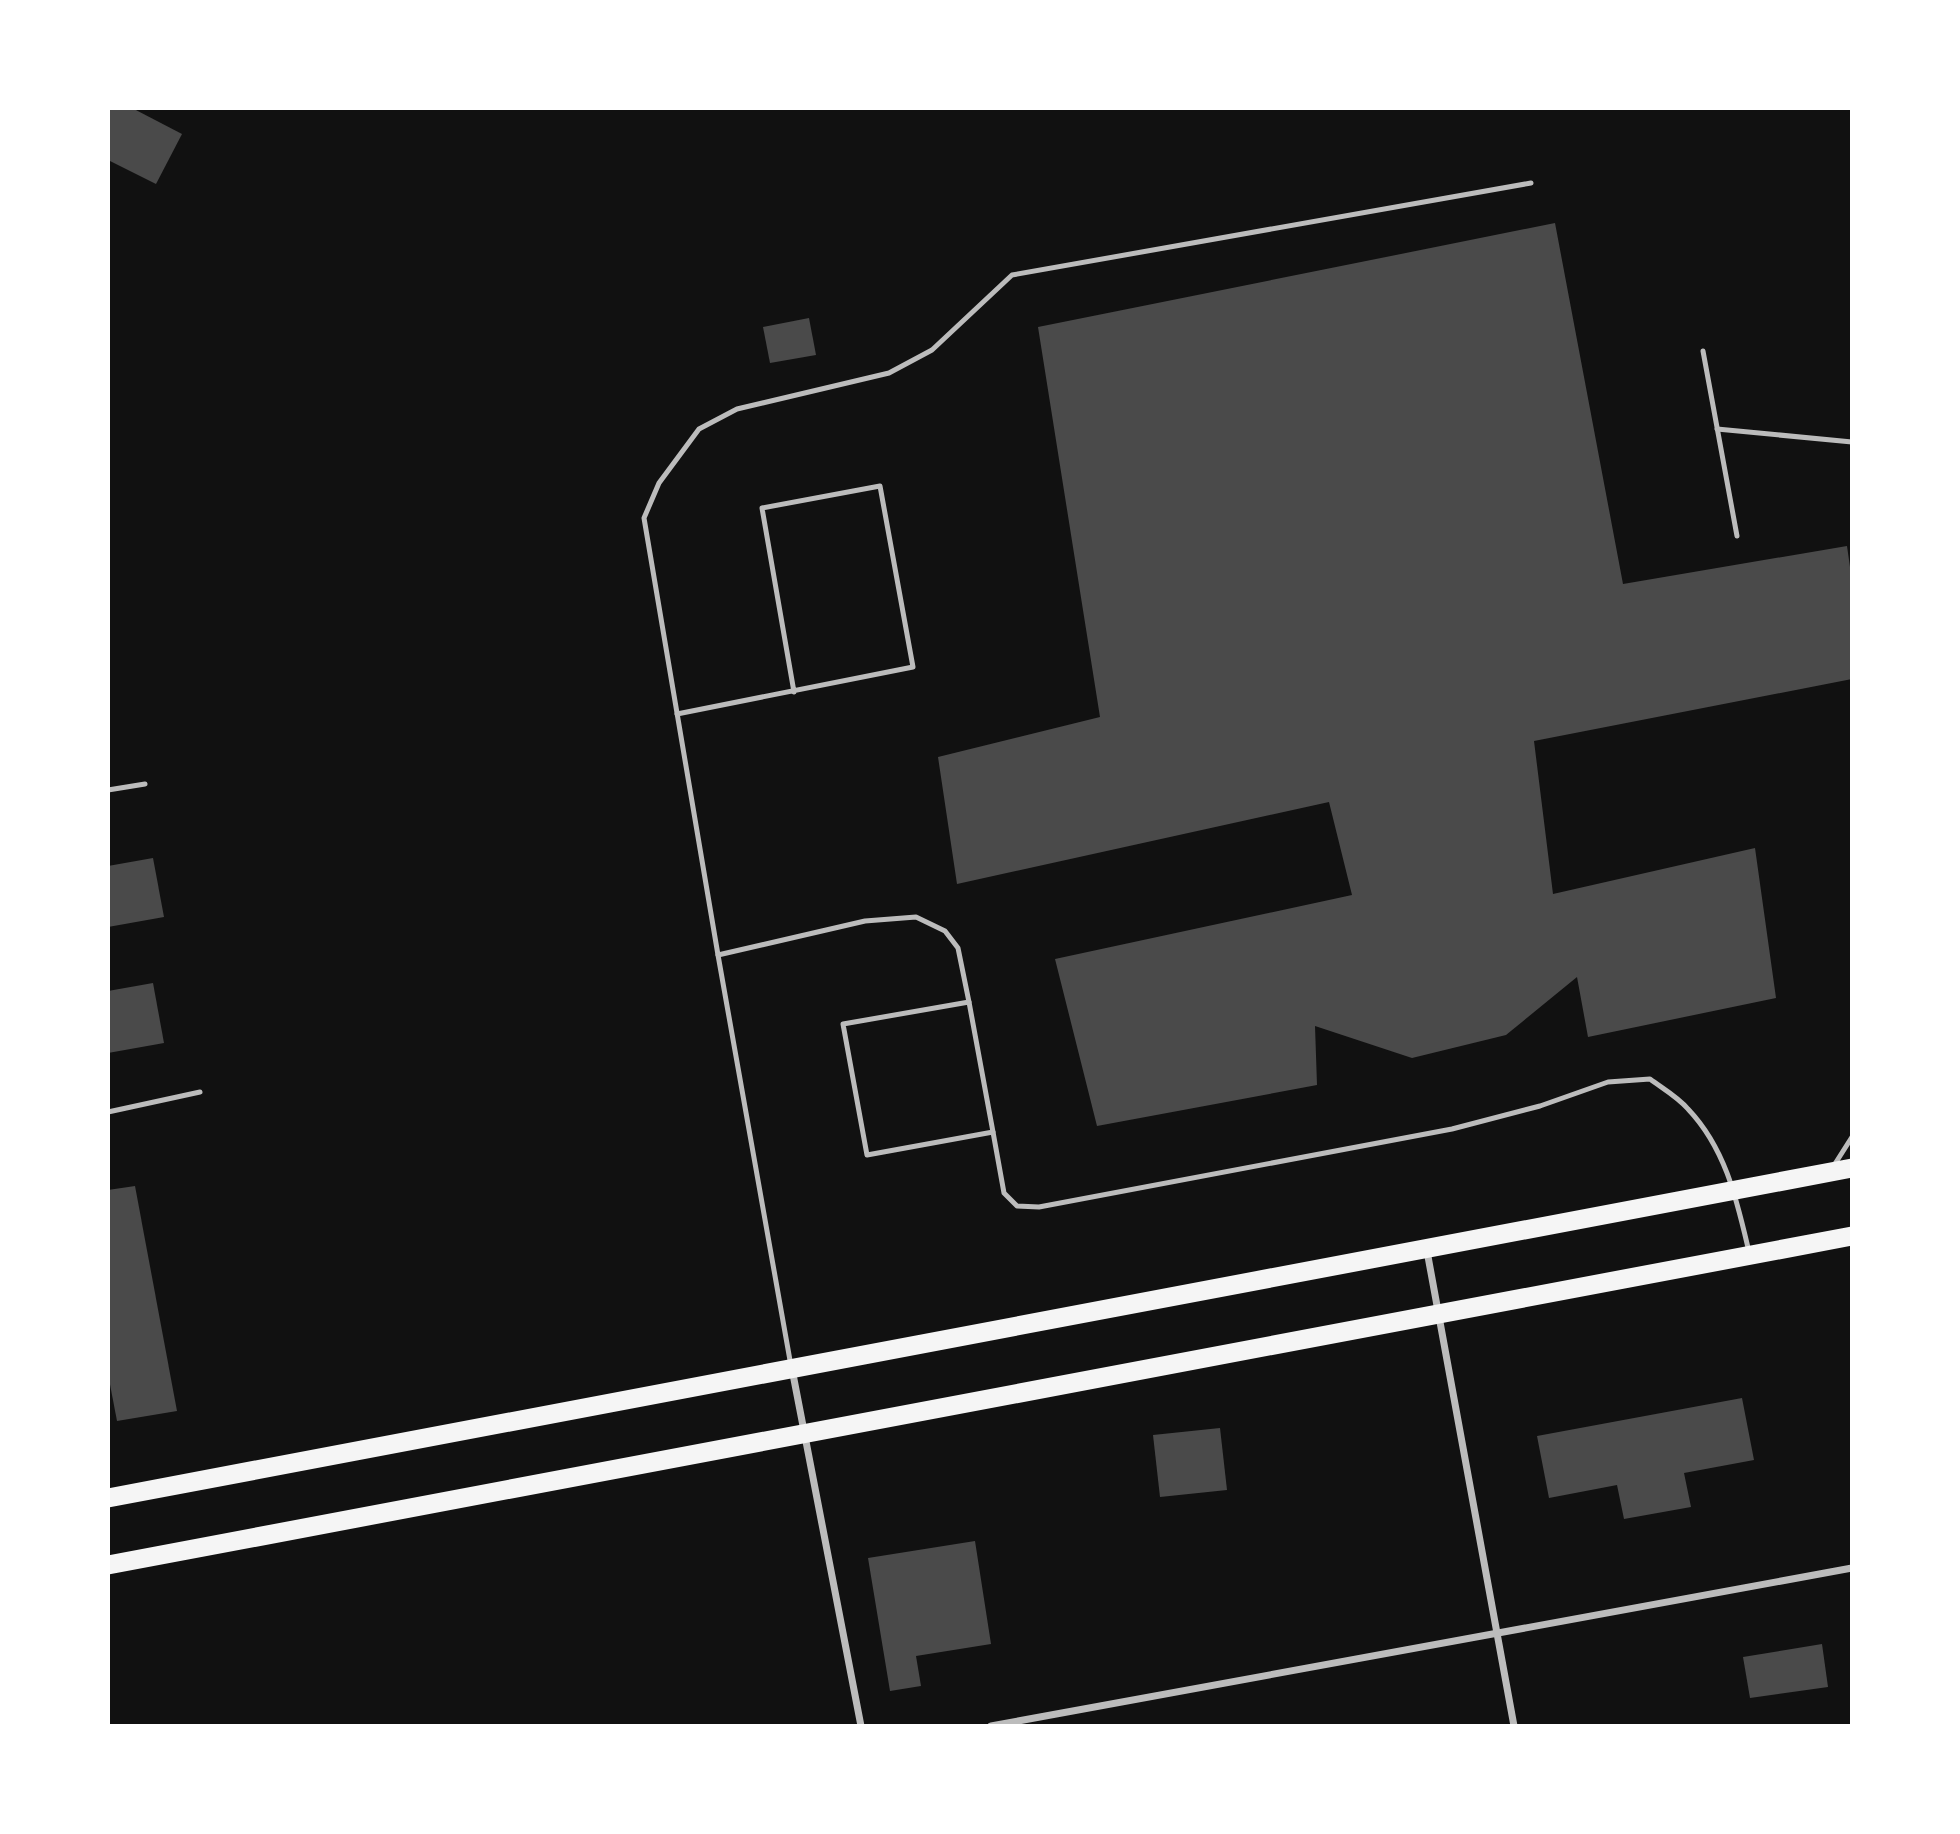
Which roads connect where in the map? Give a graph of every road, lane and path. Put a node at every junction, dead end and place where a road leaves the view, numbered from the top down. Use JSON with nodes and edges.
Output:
{"nodes":[{"id":1,"x":1531,"y":183,"type":"dead end"},
{"id":2,"x":1703,"y":351,"type":"dead end"},
{"id":3,"x":1717,"y":429,"type":"junction"},
{"id":4,"x":1852,"y":442,"type":"edge"},
{"id":5,"x":1737,"y":536,"type":"dead end"},
{"id":6,"x":794,"y":691,"type":"junction"},
{"id":7,"x":677,"y":714,"type":"junction"},
{"id":8,"x":145,"y":784,"type":"dead end"},
{"id":9,"x":108,"y":790,"type":"edge"},
{"id":10,"x":718,"y":955,"type":"junction"},
{"id":11,"x":969,"y":1002,"type":"junction"},
{"id":12,"x":200,"y":1092,"type":"dead end"},
{"id":13,"x":108,"y":1112,"type":"edge"},
{"id":14,"x":993,"y":1132,"type":"junction"},
{"id":15,"x":1852,"y":1137,"type":"edge"},
{"id":16,"x":1852,"y":1168,"type":"edge"},
{"id":17,"x":1830,"y":1172,"type":"junction"},
{"id":18,"x":1735,"y":1190,"type":"junction"},
{"id":19,"x":1852,"y":1236,"type":"edge"},
{"id":20,"x":1427,"y":1248,"type":"junction"},
{"id":21,"x":1749,"y":1256,"type":"junction"},
{"id":22,"x":1439,"y":1316,"type":"junction"},
{"id":23,"x":792,"y":1369,"type":"junction"},
{"id":24,"x":804,"y":1434,"type":"junction"},
{"id":25,"x":108,"y":1498,"type":"edge"},
{"id":26,"x":108,"y":1565,"type":"edge"},
{"id":27,"x":1852,"y":1568,"type":"edge"},
{"id":28,"x":1497,"y":1632,"type":"junction"},
{"id":29,"x":861,"y":1726,"type":"edge"},
{"id":30,"x":991,"y":1726,"type":"edge"},
{"id":31,"x":1514,"y":1726,"type":"edge"}],
"edges":[{"from":1,"to":7,"type":"lane"},
{"from":2,"to":3,"type":"lane"},
{"from":3,"to":4,"type":"lane"},
{"from":3,"to":5,"type":"lane"},
{"from":6,"to":6,"type":"lane"},
{"from":6,"to":7,"type":"lane"},
{"from":7,"to":10,"type":"lane"},
{"from":8,"to":9,"type":"lane"},
{"from":10,"to":11,"type":"lane"},
{"from":10,"to":23,"type":"lane"},
{"from":11,"to":14,"type":"lane"},
{"from":11,"to":14,"type":"lane"},
{"from":12,"to":13,"type":"lane"},
{"from":14,"to":18,"type":"lane"},
{"from":15,"to":17,"type":"lane"},
{"from":16,"to":17,"type":"highway"},
{"from":17,"to":18,"type":"highway"},
{"from":18,"to":20,"type":"highway"},
{"from":18,"to":21,"type":"lane"},
{"from":19,"to":21,"type":"highway"},
{"from":20,"to":22,"type":"street"},
{"from":20,"to":23,"type":"highway"},
{"from":21,"to":22,"type":"highway"},
{"from":22,"to":24,"type":"highway"},
{"from":22,"to":28,"type":"street"},
{"from":23,"to":24,"type":"street"},
{"from":23,"to":25,"type":"highway"},
{"from":24,"to":26,"type":"highway"},
{"from":24,"to":29,"type":"street"},
{"from":27,"to":28,"type":"street"},
{"from":28,"to":30,"type":"street"},
{"from":28,"to":31,"type":"street"}]}
